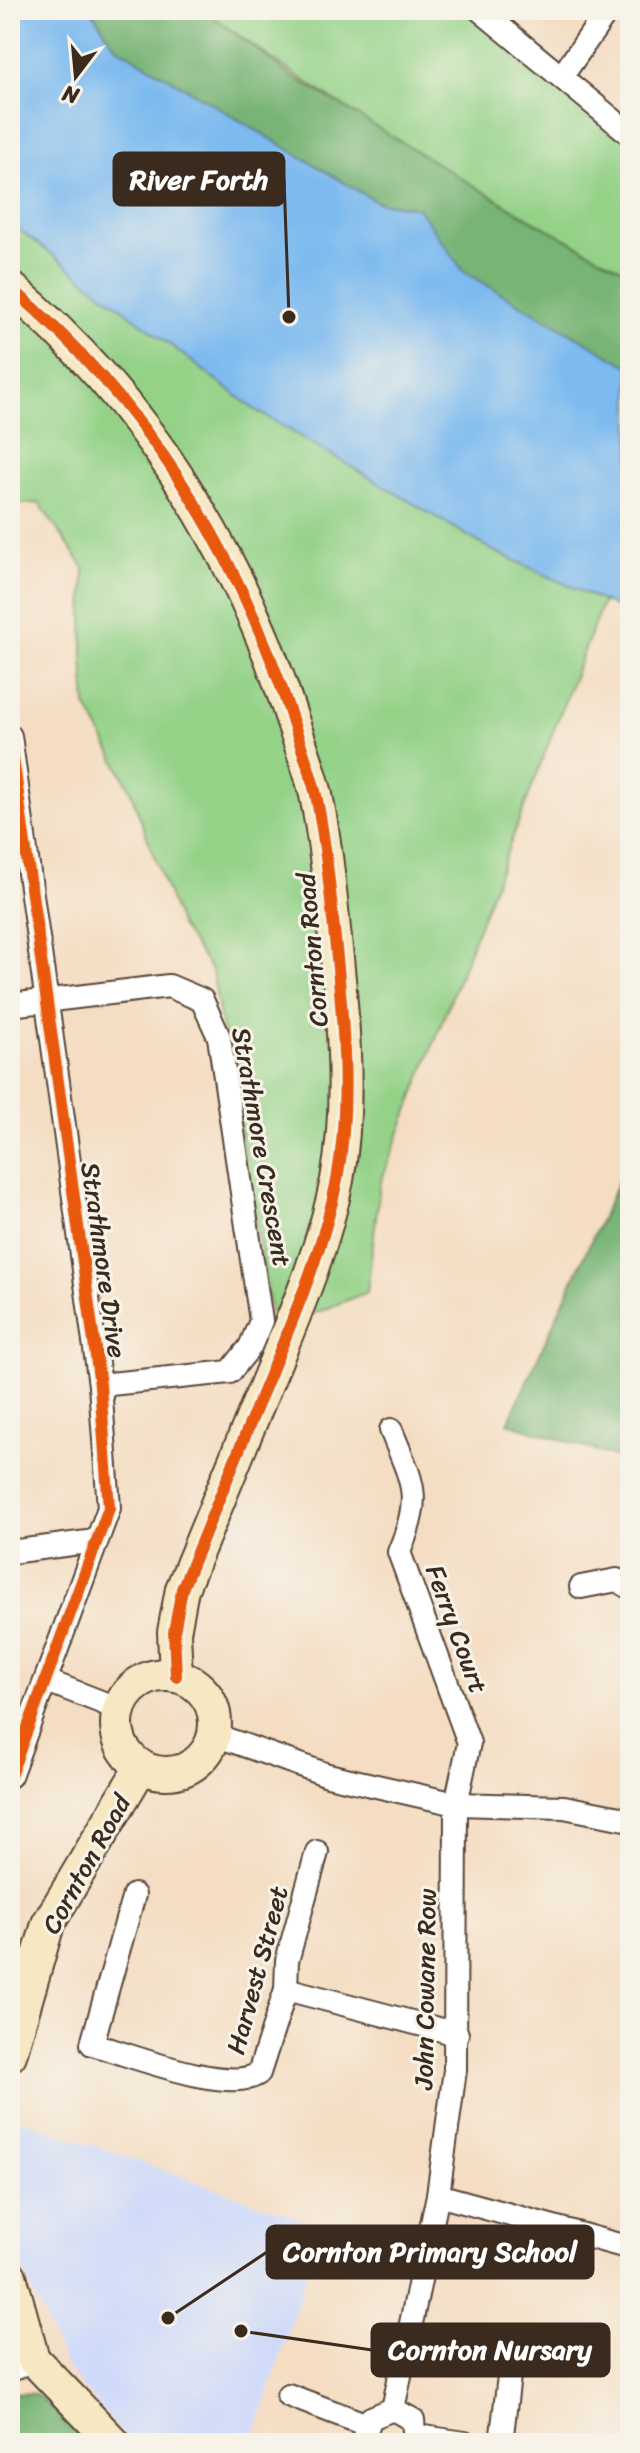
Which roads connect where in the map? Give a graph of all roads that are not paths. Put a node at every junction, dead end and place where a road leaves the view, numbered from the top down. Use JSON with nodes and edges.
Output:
{"nodes":[{"id":1,"x":480,"y":10,"type":"edge"},
{"id":2,"x":608,"y":10,"type":"edge"},
{"id":3,"x":562,"y":76,"type":"junction"},
{"id":4,"x":630,"y":134,"type":"edge"},
{"id":5,"x":10,"y":287,"type":"edge"},
{"id":6,"x":10,"y":736,"type":"edge"},
{"id":7,"x":47,"y":1000,"type":"junction"},
{"id":8,"x":10,"y":1005,"type":"edge"},
{"id":9,"x":100,"y":1385,"type":"junction"},
{"id":10,"x":391,"y":1430,"type":"dead end"},
{"id":11,"x":95,"y":1541,"type":"junction"},
{"id":12,"x":10,"y":1552,"type":"edge"},
{"id":13,"x":581,"y":1587,"type":"dead end"},
{"id":14,"x":630,"y":1588,"type":"edge"},
{"id":15,"x":176,"y":1676,"type":"junction"},
{"id":16,"x":47,"y":1681,"type":"junction"},
{"id":17,"x":119,"y":1709,"type":"junction"},
{"id":18,"x":215,"y":1735,"type":"junction"},
{"id":19,"x":141,"y":1767,"type":"junction"},
{"id":20,"x":10,"y":1776,"type":"edge"},
{"id":21,"x":456,"y":1804,"type":"junction"},
{"id":22,"x":630,"y":1820,"type":"edge"},
{"id":23,"x":317,"y":1852,"type":"dead end"},
{"id":24,"x":134,"y":1895,"type":"dead end"},
{"id":25,"x":286,"y":1989,"type":"junction"},
{"id":26,"x":457,"y":2034,"type":"junction"},
{"id":27,"x":10,"y":2055,"type":"edge"},
{"id":28,"x":438,"y":2195,"type":"junction"},
{"id":29,"x":630,"y":2248,"type":"edge"},
{"id":30,"x":10,"y":2276,"type":"edge"},
{"id":31,"x":512,"y":2351,"type":"dead end"},
{"id":32,"x":21,"y":2365,"type":"edge"},
{"id":33,"x":288,"y":2395,"type":"dead end"},
{"id":34,"x":393,"y":2409,"type":"junction"},
{"id":35,"x":367,"y":2434,"type":"edge"},
{"id":36,"x":416,"y":2439,"type":"edge"},
{"id":37,"x":114,"y":2443,"type":"edge"},
{"id":38,"x":465,"y":2443,"type":"edge"},
{"id":39,"x":501,"y":2443,"type":"edge"}],
"edges":[{"from":1,"to":3,"type":"street"},
{"from":2,"to":3,"type":"street"},
{"from":3,"to":4,"type":"street"},
{"from":5,"to":15,"type":"main road","name":"Cornton Road"},
{"from":6,"to":7,"type":"street","name":"Strathmore Drive"},
{"from":7,"to":8,"type":"street"},
{"from":7,"to":9,"type":"street","name":"Strathmore Drive"},
{"from":7,"to":9,"type":"street","name":"Strathmore Crescent"},
{"from":9,"to":11,"type":"street","name":"Strathmore Drive"},
{"from":10,"to":21,"type":"street","name":"Ferry Court"},
{"from":11,"to":12,"type":"street"},
{"from":11,"to":16,"type":"street","name":"Strathmore Drive"},
{"from":13,"to":14,"type":"street"},
{"from":15,"to":17,"type":"main road"},
{"from":15,"to":18,"type":"main road"},
{"from":16,"to":17,"type":"street"},
{"from":16,"to":20,"type":"street","name":"Strathmore Drive"},
{"from":17,"to":19,"type":"main road","name":"Cornton Road"},
{"from":18,"to":19,"type":"main road","name":"Cornton Road"},
{"from":18,"to":21,"type":"street"},
{"from":19,"to":27,"type":"main road","name":"Cornton Road"},
{"from":21,"to":22,"type":"street"},
{"from":21,"to":26,"type":"street","name":"John Cowane Row"},
{"from":23,"to":25,"type":"street","name":"Harvest Street"},
{"from":24,"to":25,"type":"street","name":"Harvest Street"},
{"from":25,"to":26,"type":"street"},
{"from":26,"to":28,"type":"street","name":"John Cowane Row"},
{"from":28,"to":29,"type":"street"},
{"from":28,"to":34,"type":"street","name":"John Cowane Row"},
{"from":30,"to":32,"type":"main road"},
{"from":31,"to":39,"type":"street"},
{"from":32,"to":37,"type":"main road"},
{"from":33,"to":35,"type":"street"},
{"from":34,"to":35,"type":"street"},
{"from":34,"to":36,"type":"street"},
{"from":36,"to":38,"type":"street"}]}
